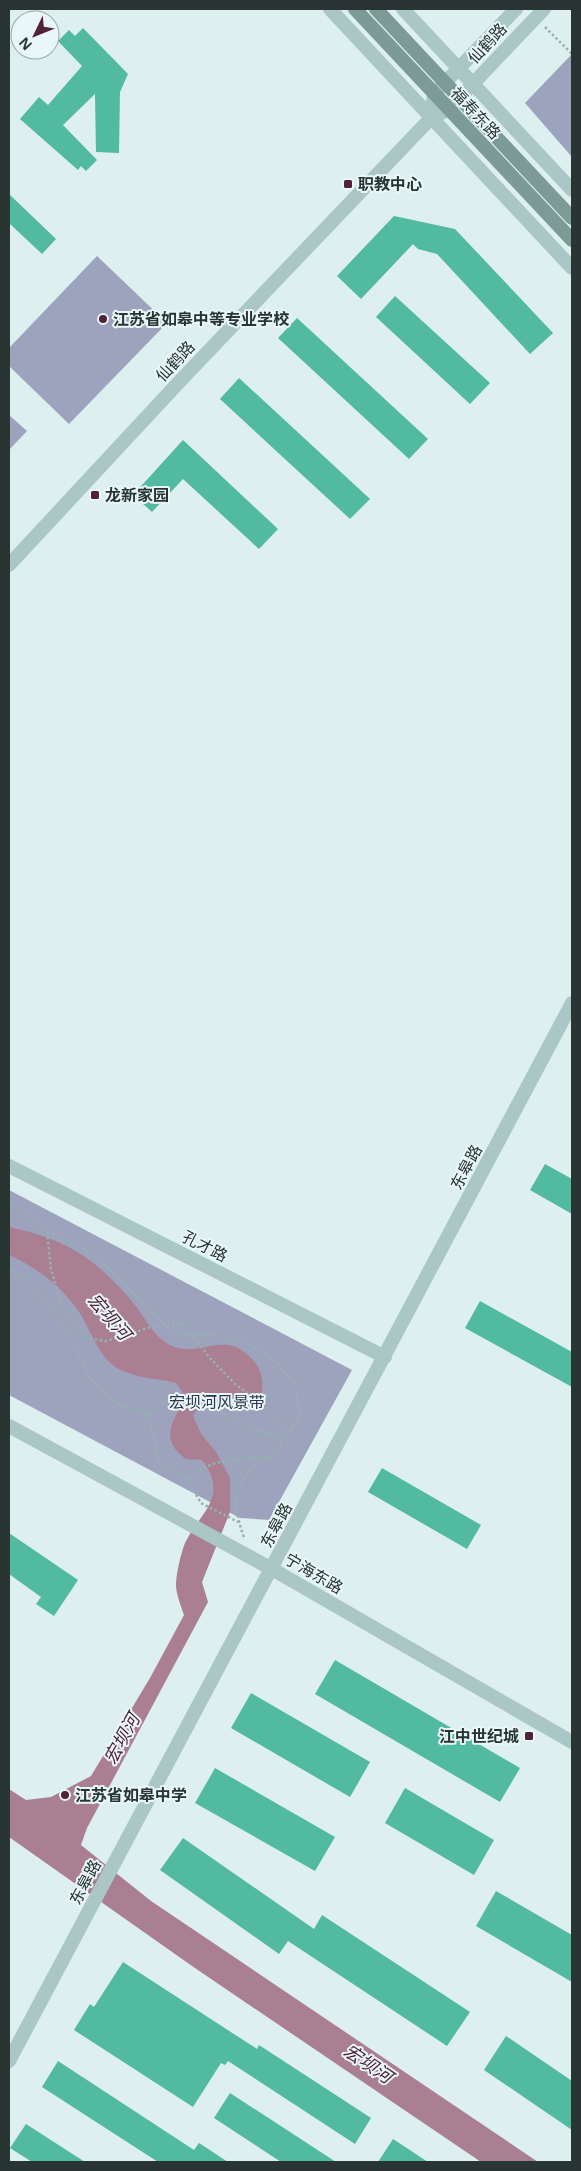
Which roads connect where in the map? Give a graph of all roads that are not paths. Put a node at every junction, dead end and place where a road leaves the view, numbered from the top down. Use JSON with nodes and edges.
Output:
{"nodes":[{"id":1,"x":330,"y":9,"type":"edge"},
{"id":2,"x":355,"y":9,"type":"edge"},
{"id":3,"x":376,"y":9,"type":"edge"},
{"id":4,"x":403,"y":9,"type":"edge"},
{"id":5,"x":516,"y":9,"type":"edge"},
{"id":6,"x":541,"y":15,"type":"edge"},
{"id":7,"x":458,"y":68,"type":"junction"},
{"id":8,"x":445,"y":82,"type":"junction"},
{"id":9,"x":474,"y":84,"type":"junction"},
{"id":10,"x":434,"y":94,"type":"junction"},
{"id":11,"x":460,"y":98,"type":"junction"},
{"id":12,"x":448,"y":109,"type":"junction"},
{"id":13,"x":431,"y":118,"type":"junction"},
{"id":14,"x":572,"y":190,"type":"edge"},
{"id":15,"x":572,"y":218,"type":"edge"},
{"id":16,"x":572,"y":240,"type":"edge"},
{"id":17,"x":572,"y":268,"type":"edge"},
{"id":18,"x":9,"y":565,"type":"edge"},
{"id":19,"x":572,"y":1004,"type":"edge"},
{"id":20,"x":9,"y":1166,"type":"edge"},
{"id":21,"x":385,"y":1357,"type":"junction"},
{"id":22,"x":9,"y":1426,"type":"edge"},
{"id":23,"x":272,"y":1569,"type":"junction"},
{"id":24,"x":572,"y":1742,"type":"edge"},
{"id":25,"x":9,"y":2061,"type":"edge"}],
"edges":[{"from":1,"to":13,"type":"street"},
{"from":2,"to":10,"type":"main road","name":"福寿东路"},
{"from":3,"to":8,"type":"main road","name":"福寿东路"},
{"from":4,"to":7,"type":"street"},
{"from":5,"to":7,"type":"street","name":"仙鹤路"},
{"from":6,"to":9,"type":"street","name":"仙鹤路","bridge":true},
{"from":7,"to":8,"type":"street","name":"仙鹤路"},
{"from":7,"to":9,"type":"street"},
{"from":8,"to":10,"type":"street","name":"仙鹤路"},
{"from":8,"to":11,"type":"main road","name":"福寿东路"},
{"from":9,"to":11,"type":"street","name":"仙鹤路"},
{"from":9,"to":14,"type":"street"},
{"from":10,"to":12,"type":"main road","name":"福寿东路"},
{"from":10,"to":13,"type":"street"},
{"from":11,"to":12,"type":"street","name":"仙鹤路"},
{"from":11,"to":15,"type":"main road","name":"福寿东路"},
{"from":12,"to":13,"type":"street","name":"仙鹤路"},
{"from":12,"to":16,"type":"main road","name":"福寿东路"},
{"from":13,"to":17,"type":"street"},
{"from":13,"to":18,"type":"street","name":"仙鹤路"},
{"from":19,"to":21,"type":"street","name":"东皋路"},
{"from":20,"to":21,"type":"street","name":"孔才路"},
{"from":21,"to":23,"type":"street","name":"东皋路"},
{"from":22,"to":23,"type":"street","name":"宁海东路"},
{"from":23,"to":24,"type":"street","name":"宁海东路"},
{"from":23,"to":25,"type":"street","name":"东皋路"}]}
